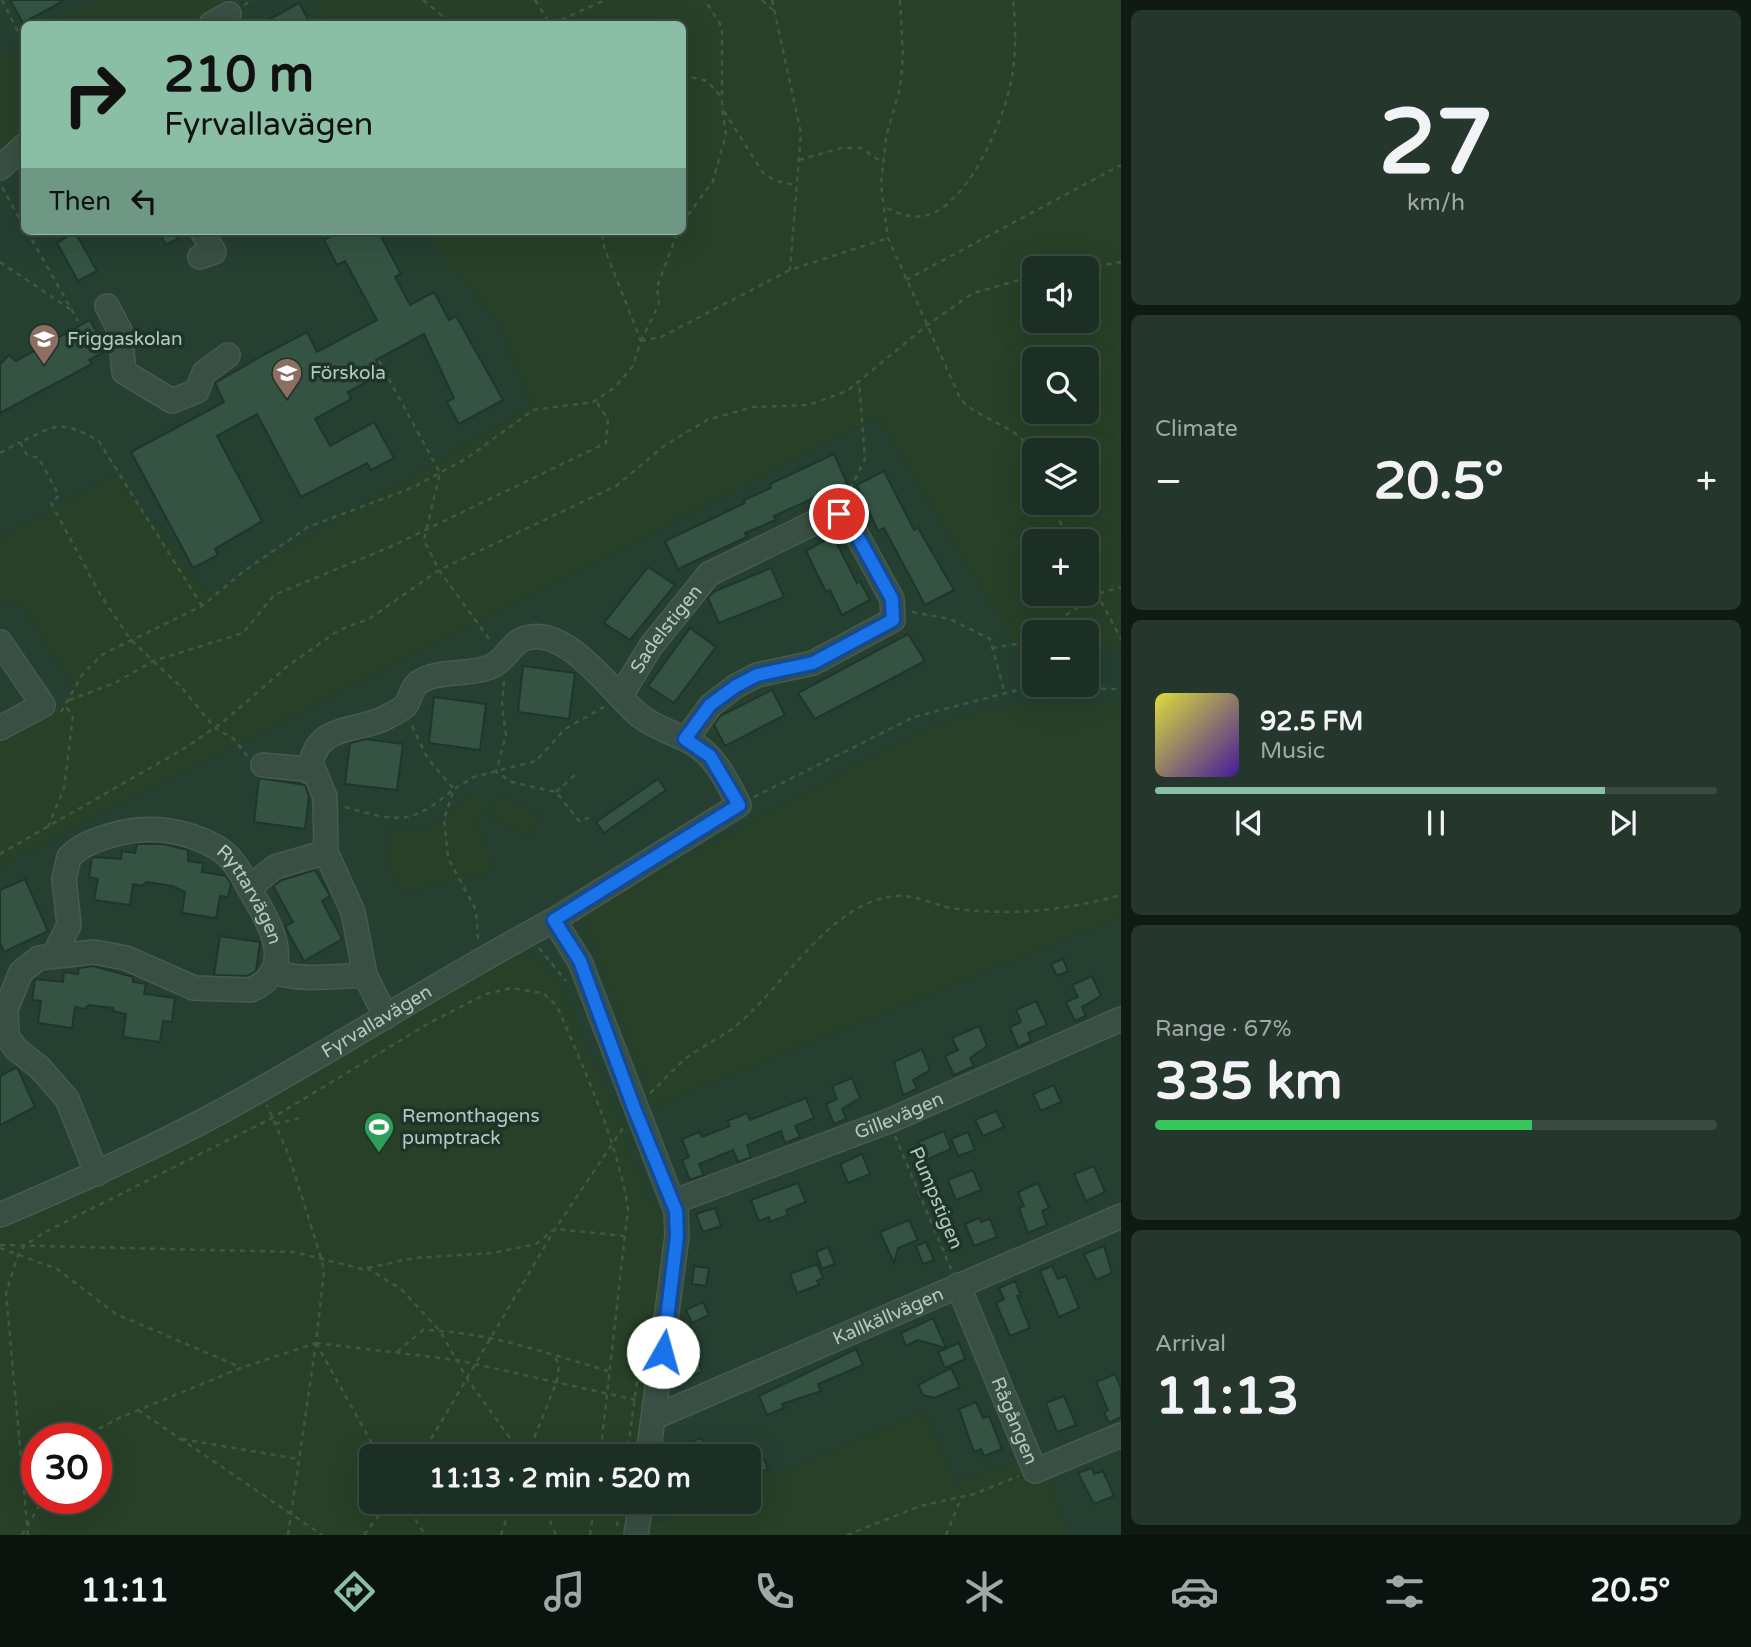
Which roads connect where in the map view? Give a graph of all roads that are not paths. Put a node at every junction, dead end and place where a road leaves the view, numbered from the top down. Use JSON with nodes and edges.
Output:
{"nodes":[{"id":1,"x":21,"y":149,"type":"edge"},
{"id":2,"x":0,"y":168,"type":"edge"},
{"id":3,"x":204,"y":235,"type":"edge"},
{"id":4,"x":200,"y":257,"type":"dead end"},
{"id":5,"x":107,"y":306,"type":"dead end"},
{"id":6,"x":228,"y":355,"type":"dead end"},
{"id":7,"x":0,"y":642,"type":"edge"},
{"id":8,"x":621,"y":695,"type":"junction"},
{"id":9,"x":0,"y":729,"type":"edge"},
{"id":10,"x":685,"y":739,"type":"junction"},
{"id":11,"x":263,"y":765,"type":"road end"},
{"id":12,"x":316,"y":775,"type":"junction"},
{"id":13,"x":326,"y":852,"type":"junction"},
{"id":14,"x":249,"y":888,"type":"junction"},
{"id":15,"x":554,"y":920,"type":"junction"},
{"id":16,"x":54,"y":955,"type":"junction"},
{"id":17,"x":273,"y":971,"type":"junction"},
{"id":18,"x":365,"y":975,"type":"junction"},
{"id":19,"x":386,"y":1017,"type":"junction"},
{"id":20,"x":1121,"y":1019,"type":"edge"},
{"id":21,"x":97,"y":1174,"type":"junction"},
{"id":22,"x":673,"y":1202,"type":"junction"},
{"id":23,"x":0,"y":1215,"type":"edge"},
{"id":24,"x":1121,"y":1216,"type":"edge"},
{"id":25,"x":958,"y":1285,"type":"junction"},
{"id":26,"x":655,"y":1411,"type":"junction"},
{"id":27,"x":1121,"y":1435,"type":"edge"},
{"id":28,"x":651,"y":1444,"type":"edge"},
{"id":29,"x":639,"y":1514,"type":"edge"},
{"id":30,"x":636,"y":1535,"type":"edge"}],
"edges":[{"from":1,"to":2,"type":"street"},
{"from":3,"to":4,"type":"street"},
{"from":5,"to":6,"type":"street"},
{"from":7,"to":9,"type":"street"},
{"from":8,"to":10,"type":"street"},
{"from":8,"to":10,"type":"street","name":"Sadelstigen"},
{"from":8,"to":12,"type":"street"},
{"from":10,"to":15,"type":"street","name":"Fyrvallavägen"},
{"from":11,"to":12,"type":"street"},
{"from":12,"to":13,"type":"street"},
{"from":13,"to":14,"type":"street"},
{"from":13,"to":18,"type":"street"},
{"from":14,"to":16,"type":"street","name":"Ryttarvägen"},
{"from":14,"to":17,"type":"street","name":"Ryttarvägen"},
{"from":15,"to":19,"type":"street","name":"Fyrvallavägen"},
{"from":15,"to":22,"type":"street"},
{"from":16,"to":17,"type":"street","name":"Ryttarvägen"},
{"from":16,"to":21,"type":"street","name":"Ryttarvägen"},
{"from":17,"to":18,"type":"street"},
{"from":18,"to":19,"type":"street"},
{"from":19,"to":21,"type":"street","name":"Fyrvallavägen"},
{"from":20,"to":22,"type":"street","name":"Gillevägen"},
{"from":21,"to":23,"type":"street","name":"Fyrvallavägen"},
{"from":22,"to":26,"type":"street"},
{"from":24,"to":25,"type":"street","name":"Kallkällvägen"},
{"from":25,"to":26,"type":"street","name":"Kallkällvägen"},
{"from":25,"to":27,"type":"street","name":"Rågången"},
{"from":26,"to":28,"type":"street"},
{"from":29,"to":30,"type":"street"}]}
